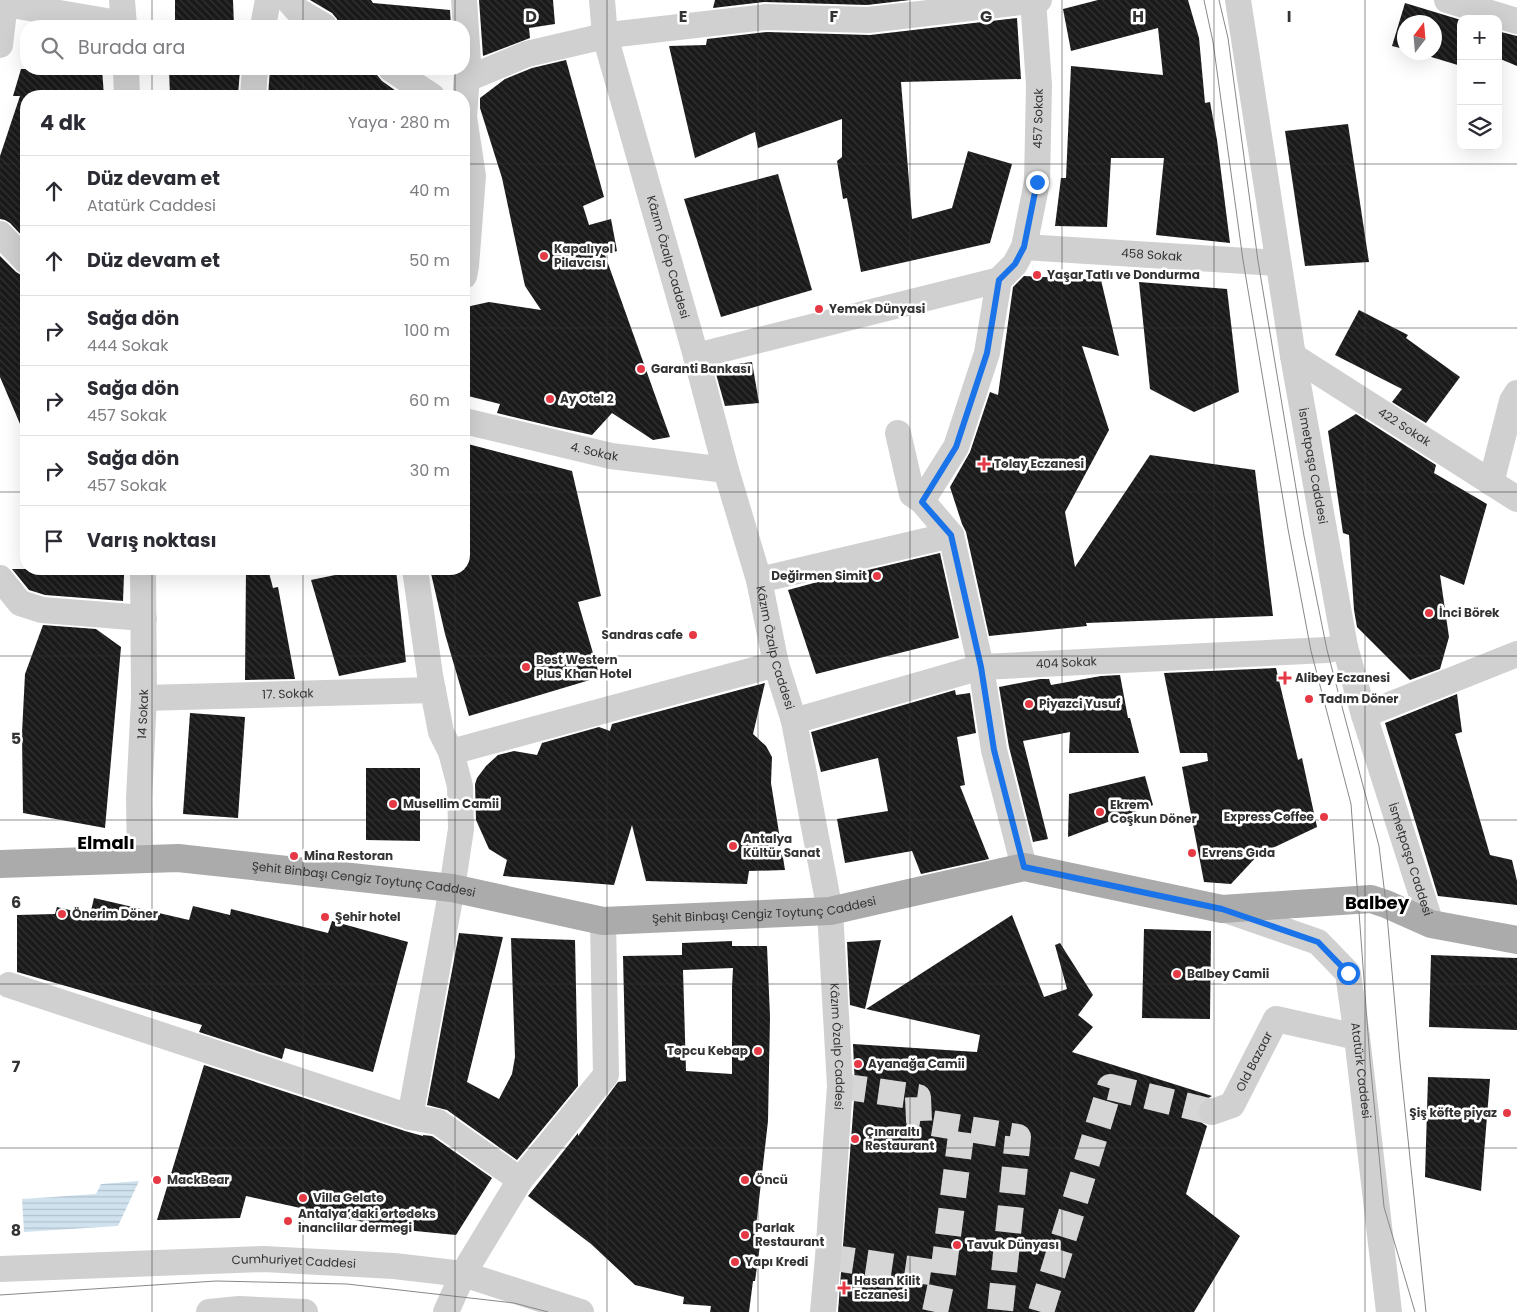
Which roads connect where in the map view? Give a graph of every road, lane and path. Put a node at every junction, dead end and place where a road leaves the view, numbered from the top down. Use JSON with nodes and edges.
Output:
{"nodes":[{"id":1,"x":268,"y":0,"type":"edge"},
{"id":2,"x":288,"y":0,"type":"edge"},
{"id":3,"x":464,"y":0,"type":"edge"},
{"id":4,"x":602,"y":0,"type":"edge"},
{"id":5,"x":1035,"y":0,"type":"edge"},
{"id":6,"x":1238,"y":0,"type":"edge"},
{"id":7,"x":1447,"y":0,"type":"edge"},
{"id":8,"x":2,"y":2,"type":"edge"},
{"id":9,"x":124,"y":17,"type":"edge"},
{"id":10,"x":264,"y":20,"type":"edge"},
{"id":11,"x":314,"y":20,"type":"edge"},
{"id":12,"x":465,"y":20,"type":"edge"},
{"id":13,"x":1517,"y":20,"type":"edge"},
{"id":14,"x":605,"y":36,"type":"junction"},
{"id":15,"x":0,"y":45,"type":"edge"},
{"id":16,"x":126,"y":75,"type":"edge"},
{"id":17,"x":255,"y":75,"type":"edge"},
{"id":18,"x":400,"y":75,"type":"edge"},
{"id":19,"x":467,"y":75,"type":"edge"},
{"id":20,"x":467,"y":79,"type":"junction"},
{"id":21,"x":127,"y":90,"type":"edge"},
{"id":22,"x":253,"y":90,"type":"edge"},
{"id":23,"x":423,"y":90,"type":"edge"},
{"id":24,"x":466,"y":90,"type":"edge"},
{"id":25,"x":470,"y":161,"type":"edge"},
{"id":26,"x":470,"y":206,"type":"edge"},
{"id":27,"x":0,"y":234,"type":"edge"},
{"id":28,"x":20,"y":255,"type":"edge"},
{"id":29,"x":1013,"y":263,"type":"junction"},
{"id":30,"x":1278,"y":263,"type":"junction"},
{"id":31,"x":696,"y":356,"type":"junction"},
{"id":32,"x":1293,"y":356,"type":"junction"},
{"id":33,"x":1517,"y":394,"type":"edge"},
{"id":34,"x":470,"y":422,"type":"edge"},
{"id":35,"x":898,"y":433,"type":"dead end"},
{"id":36,"x":726,"y":470,"type":"junction"},
{"id":37,"x":1491,"y":483,"type":"junction"},
{"id":38,"x":1517,"y":499,"type":"edge"},
{"id":39,"x":922,"y":502,"type":"junction"},
{"id":40,"x":951,"y":535,"type":"junction"},
{"id":41,"x":143,"y":575,"type":"edge"},
{"id":42,"x":416,"y":575,"type":"edge"},
{"id":43,"x":0,"y":578,"type":"edge"},
{"id":44,"x":759,"y":580,"type":"junction"},
{"id":45,"x":144,"y":618,"type":"junction"},
{"id":46,"x":1345,"y":647,"type":"junction"},
{"id":47,"x":1517,"y":654,"type":"edge"},
{"id":48,"x":776,"y":664,"type":"junction"},
{"id":49,"x":981,"y":667,"type":"junction"},
{"id":50,"x":433,"y":690,"type":"junction"},
{"id":51,"x":144,"y":698,"type":"junction"},
{"id":52,"x":1364,"y":715,"type":"junction"},
{"id":53,"x":794,"y":721,"type":"junction"},
{"id":54,"x":451,"y":752,"type":"junction"},
{"id":55,"x":140,"y":859,"type":"junction"},
{"id":56,"x":0,"y":864,"type":"edge"},
{"id":57,"x":1024,"y":867,"type":"junction"},
{"id":58,"x":452,"y":888,"type":"junction"},
{"id":59,"x":1222,"y":909,"type":"junction"},
{"id":60,"x":830,"y":911,"type":"junction"},
{"id":61,"x":603,"y":922,"type":"junction"},
{"id":62,"x":1431,"y":924,"type":"junction"},
{"id":63,"x":1517,"y":940,"type":"edge"},
{"id":64,"x":9,"y":985,"type":"dead end"},
{"id":65,"x":1357,"y":1037,"type":"junction"},
{"id":66,"x":1212,"y":1112,"type":"tunnel mouth"},
{"id":67,"x":410,"y":1117,"type":"junction"},
{"id":68,"x":520,"y":1180,"type":"junction"},
{"id":69,"x":0,"y":1269,"type":"edge"},
{"id":70,"x":463,"y":1274,"type":"junction"},
{"id":71,"x":209,"y":1312,"type":"edge"},
{"id":72,"x":305,"y":1312,"type":"edge"},
{"id":73,"x":446,"y":1312,"type":"edge"},
{"id":74,"x":580,"y":1312,"type":"edge"},
{"id":75,"x":823,"y":1312,"type":"edge"},
{"id":76,"x":1389,"y":1312,"type":"edge"}],
"edges":[{"from":1,"to":10,"type":"street"},
{"from":2,"to":11,"type":"street"},
{"from":3,"to":12,"type":"street"},
{"from":4,"to":14,"type":"street","name":"Kâzım Özalp Caddesi"},
{"from":5,"to":14,"type":"street"},
{"from":5,"to":29,"type":"street","name":"457 Sokak"},
{"from":6,"to":30,"type":"street","name":"İsmetpaşa Caddesi"},
{"from":7,"to":13,"type":"street"},
{"from":8,"to":9,"type":"street"},
{"from":8,"to":15,"type":"street"},
{"from":14,"to":20,"type":"street"},
{"from":14,"to":31,"type":"street","name":"Kâzım Özalp Caddesi"},
{"from":16,"to":21,"type":"street"},
{"from":17,"to":22,"type":"street"},
{"from":18,"to":23,"type":"street"},
{"from":19,"to":20,"type":"street"},
{"from":20,"to":24,"type":"street"},
{"from":25,"to":26,"type":"street"},
{"from":27,"to":28,"type":"street"},
{"from":29,"to":30,"type":"street","name":"458 Sokak"},
{"from":29,"to":31,"type":"street","name":"458 Sokak"},
{"from":29,"to":39,"type":"street","name":"457 Sokak"},
{"from":30,"to":32,"type":"street","name":"İsmetpaşa Caddesi"},
{"from":31,"to":36,"type":"street","name":"Kâzım Özalp Caddesi"},
{"from":32,"to":37,"type":"street","name":"422 Sokak"},
{"from":32,"to":46,"type":"street","name":"İsmetpaşa Caddesi"},
{"from":33,"to":37,"type":"street"},
{"from":34,"to":36,"type":"street","name":"4. Sokak"},
{"from":35,"to":39,"type":"street"},
{"from":36,"to":44,"type":"street","name":"Kâzım Özalp Caddesi"},
{"from":37,"to":38,"type":"street","name":"422 Sokak"},
{"from":39,"to":40,"type":"street"},
{"from":40,"to":44,"type":"street"},
{"from":40,"to":49,"type":"street"},
{"from":41,"to":45,"type":"street","name":"14 Sokak"},
{"from":42,"to":50,"type":"street"},
{"from":43,"to":45,"type":"street"},
{"from":44,"to":48,"type":"street","name":"Kâzım Özalp Caddesi"},
{"from":45,"to":51,"type":"street","name":"14 Sokak"},
{"from":46,"to":49,"type":"street","name":"404 Sokak"},
{"from":46,"to":52,"type":"street","name":"İsmetpaşa Caddesi"},
{"from":47,"to":52,"type":"street"},
{"from":48,"to":53,"type":"street","name":"Kâzım Özalp Caddesi"},
{"from":48,"to":54,"type":"street"},
{"from":49,"to":53,"type":"street","name":"404 Sokak"},
{"from":49,"to":57,"type":"street"},
{"from":50,"to":51,"type":"street","name":"17. Sokak"},
{"from":50,"to":54,"type":"street"},
{"from":51,"to":55,"type":"street","name":"14 Sokak"},
{"from":52,"to":62,"type":"street","name":"İsmetpaşa Caddesi"},
{"from":53,"to":60,"type":"street","name":"Kâzım Özalp Caddesi"},
{"from":54,"to":58,"type":"street"},
{"from":55,"to":56,"type":"main road","name":"Şehit Binbaşı Cengiz Toytunç Caddesi"},
{"from":55,"to":58,"type":"main road","name":"Şehit Binbaşı Cengiz Toytunç Caddesi"},
{"from":57,"to":59,"type":"main road","name":"Şehit Binbaşı Cengiz Toytunç Caddesi"},
{"from":57,"to":60,"type":"main road","name":"Şehit Binbaşı Cengiz Toytunç Caddesi"},
{"from":58,"to":61,"type":"main road","name":"Şehit Binbaşı Cengiz Toytunç Caddesi"},
{"from":58,"to":67,"type":"street"},
{"from":59,"to":62,"type":"main road","name":"Şehit Binbaşı Cengiz Toytunç Caddesi"},
{"from":59,"to":65,"type":"street","name":"Atatürk Caddesi"},
{"from":60,"to":61,"type":"main road","name":"Şehit Binbaşı Cengiz Toytunç Caddesi"},
{"from":60,"to":75,"type":"street","name":"Kâzım Özalp Caddesi"},
{"from":61,"to":68,"type":"street"},
{"from":62,"to":63,"type":"main road","name":"Şehit Binbaşı Cengiz Toytunç Caddesi"},
{"from":64,"to":67,"type":"street"},
{"from":65,"to":66,"type":"street","name":"Old Bazaar"},
{"from":65,"to":76,"type":"street","name":"Atatürk Caddesi"},
{"from":67,"to":68,"type":"street"},
{"from":68,"to":70,"type":"street"},
{"from":69,"to":70,"type":"street","name":"Cumhuriyet Caddesi"},
{"from":70,"to":73,"type":"street"},
{"from":70,"to":74,"type":"street","name":"Cumhuriyet Caddesi"},
{"from":71,"to":72,"type":"street"}]}
